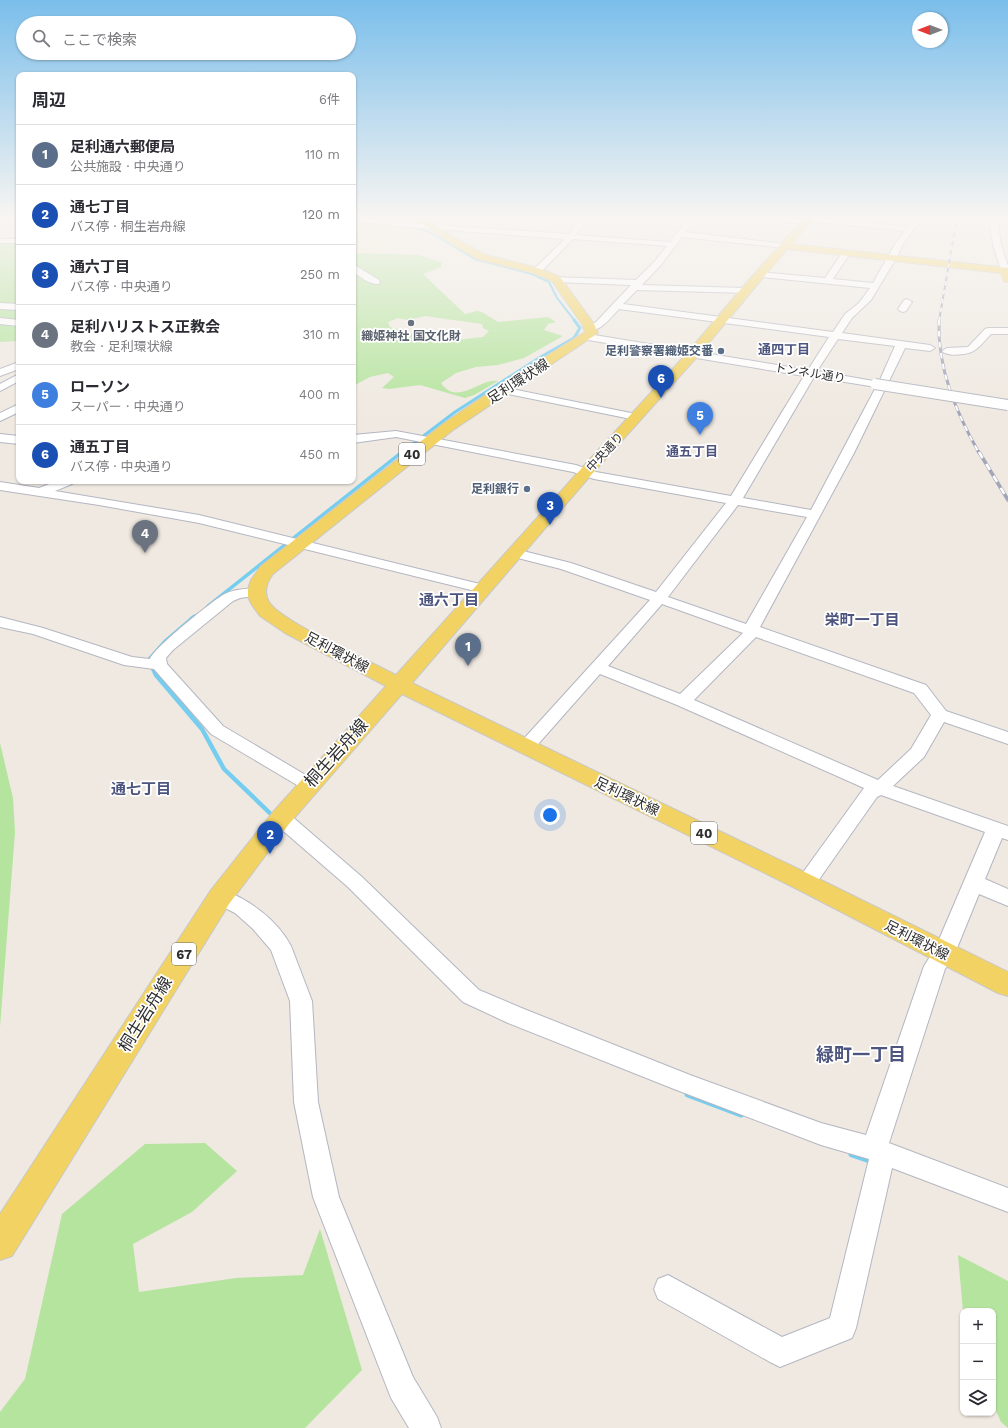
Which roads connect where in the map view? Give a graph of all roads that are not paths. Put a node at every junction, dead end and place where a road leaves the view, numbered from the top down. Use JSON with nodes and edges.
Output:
{"nodes":[{"id":1,"x":559,"y":284,"type":"edge"},
{"id":2,"x":618,"y":284,"type":"edge"},
{"id":3,"x":751,"y":284,"type":"edge"},
{"id":4,"x":852,"y":284,"type":"edge"},
{"id":5,"x":636,"y":285,"type":"junction"},
{"id":6,"x":874,"y":286,"type":"joint"},
{"id":7,"x":745,"y":291,"type":"junction"},
{"id":8,"x":0,"y":306,"type":"edge"},
{"id":9,"x":616,"y":306,"type":"junction"},
{"id":10,"x":16,"y":307,"type":"edge"},
{"id":11,"x":0,"y":321,"type":"edge"},
{"id":12,"x":721,"y":321,"type":"junction"},
{"id":13,"x":16,"y":323,"type":"edge"},
{"id":14,"x":1007,"y":331,"type":"edge"},
{"id":15,"x":589,"y":333,"type":"junction"},
{"id":16,"x":836,"y":336,"type":"junction"},
{"id":17,"x":901,"y":345,"type":"junction"},
{"id":18,"x":930,"y":348,"type":"dead end"},
{"id":19,"x":947,"y":350,"type":"dead end"},
{"id":20,"x":693,"y":354,"type":"junction"},
{"id":21,"x":16,"y":366,"type":"edge"},
{"id":22,"x":0,"y":373,"type":"edge"},
{"id":23,"x":811,"y":373,"type":"junction"},
{"id":24,"x":16,"y":379,"type":"edge"},
{"id":25,"x":0,"y":388,"type":"edge"},
{"id":26,"x":502,"y":390,"type":"junction"},
{"id":27,"x":1008,"y":405,"type":"edge"},
{"id":28,"x":16,"y":409,"type":"edge"},
{"id":29,"x":636,"y":417,"type":"junction"},
{"id":30,"x":0,"y":418,"type":"edge"},
{"id":31,"x":0,"y":438,"type":"edge"},
{"id":32,"x":356,"y":439,"type":"edge"},
{"id":33,"x":16,"y":440,"type":"edge"},
{"id":34,"x":429,"y":441,"type":"junction"},
{"id":35,"x":586,"y":472,"type":"junction"},
{"id":36,"x":60,"y":484,"type":"edge"},
{"id":37,"x":0,"y":486,"type":"edge"},
{"id":38,"x":38,"y":492,"type":"junction"},
{"id":39,"x":735,"y":500,"type":"junction"},
{"id":40,"x":815,"y":515,"type":"junction"},
{"id":41,"x":298,"y":544,"type":"junction"},
{"id":42,"x":515,"y":553,"type":"junction"},
{"id":43,"x":483,"y":589,"type":"junction"},
{"id":44,"x":256,"y":592,"type":"junction"},
{"id":45,"x":659,"y":599,"type":"junction"},
{"id":46,"x":0,"y":622,"type":"edge"},
{"id":47,"x":753,"y":630,"type":"junction"},
{"id":48,"x":159,"y":665,"type":"junction"},
{"id":49,"x":598,"y":668,"type":"junction"},
{"id":50,"x":398,"y":684,"type":"junction"},
{"id":51,"x":683,"y":701,"type":"junction"},
{"id":52,"x":940,"y":715,"type":"junction"},
{"id":53,"x":1008,"y":738,"type":"edge"},
{"id":54,"x":526,"y":747,"type":"junction"},
{"id":55,"x":308,"y":784,"type":"junction"},
{"id":56,"x":880,"y":788,"type":"junction"},
{"id":57,"x":280,"y":818,"type":"junction"},
{"id":58,"x":1002,"y":831,"type":"edge"},
{"id":59,"x":806,"y":883,"type":"junction"},
{"id":60,"x":974,"y":883,"type":"junction"},
{"id":61,"x":220,"y":897,"type":"junction"},
{"id":62,"x":1008,"y":898,"type":"edge"},
{"id":63,"x":944,"y":953,"type":"junction"},
{"id":64,"x":1008,"y":985,"type":"edge"},
{"id":65,"x":879,"y":1158,"type":"junction"},
{"id":66,"x":1008,"y":1200,"type":"edge"},
{"id":67,"x":0,"y":1244,"type":"edge"},
{"id":68,"x":668,"y":1289,"type":"dead end"},
{"id":69,"x":426,"y":1428,"type":"edge"}],
"edges":[{"from":1,"to":15,"type":"main road"},
{"from":2,"to":5,"type":"street"},
{"from":3,"to":7,"type":"main road","name":"中央通り","number":"67"},
{"from":4,"to":6,"type":"street"},
{"from":5,"to":7,"type":"street"},
{"from":5,"to":9,"type":"street"},
{"from":6,"to":16,"type":"street"},
{"from":7,"to":12,"type":"main road","name":"中央通り","number":"67"},
{"from":8,"to":10,"type":"street"},
{"from":9,"to":12,"type":"street"},
{"from":9,"to":15,"type":"street"},
{"from":11,"to":13,"type":"street"},
{"from":12,"to":16,"type":"street"},
{"from":12,"to":20,"type":"main road","name":"中央通り","number":"67"},
{"from":14,"to":19,"type":"street"},
{"from":15,"to":20,"type":"street","name":"トンネル通り"},
{"from":15,"to":26,"type":"main road","name":"足利環状線","number":"40"},
{"from":16,"to":17,"type":"street"},
{"from":16,"to":23,"type":"street"},
{"from":17,"to":18,"type":"street"},
{"from":17,"to":40,"type":"street"},
{"from":20,"to":23,"type":"street","name":"トンネル通り"},
{"from":20,"to":29,"type":"main road","name":"中央通り","number":"67"},
{"from":21,"to":22,"type":"street"},
{"from":23,"to":27,"type":"street","name":"トンネル通り","bridge":true},
{"from":23,"to":39,"type":"street"},
{"from":24,"to":25,"type":"street"},
{"from":26,"to":29,"type":"street"},
{"from":26,"to":34,"type":"main road","name":"足利環状線","number":"40"},
{"from":28,"to":30,"type":"street"},
{"from":29,"to":35,"type":"main road","name":"中央通り","number":"67"},
{"from":31,"to":33,"type":"street"},
{"from":32,"to":34,"type":"street"},
{"from":34,"to":35,"type":"street"},
{"from":34,"to":41,"type":"main road","name":"足利環状線","number":"40"},
{"from":35,"to":39,"type":"street"},
{"from":35,"to":42,"type":"main road","name":"中央通り","number":"67"},
{"from":36,"to":38,"type":"street"},
{"from":37,"to":38,"type":"street"},
{"from":38,"to":41,"type":"street"},
{"from":39,"to":40,"type":"street"},
{"from":39,"to":45,"type":"street"},
{"from":40,"to":47,"type":"street"},
{"from":41,"to":43,"type":"street"},
{"from":41,"to":44,"type":"main road","name":"足利環状線","number":"40"},
{"from":42,"to":43,"type":"main road","name":"中央通り","number":"67"},
{"from":42,"to":45,"type":"street"},
{"from":43,"to":50,"type":"main road","name":"中央通り","number":"67"},
{"from":44,"to":48,"type":"street"},
{"from":44,"to":50,"type":"main road","name":"足利環状線","number":"40"},
{"from":45,"to":47,"type":"street"},
{"from":45,"to":49,"type":"street"},
{"from":46,"to":48,"type":"street"},
{"from":47,"to":51,"type":"street"},
{"from":47,"to":52,"type":"street"},
{"from":48,"to":55,"type":"street"},
{"from":49,"to":51,"type":"street"},
{"from":49,"to":54,"type":"street"},
{"from":50,"to":54,"type":"main road","name":"足利環状線","number":"40"},
{"from":50,"to":55,"type":"main road","name":"桐生岩舟線","number":"67"},
{"from":51,"to":56,"type":"street"},
{"from":52,"to":53,"type":"street"},
{"from":52,"to":56,"type":"street"},
{"from":54,"to":59,"type":"main road","name":"足利環状線","number":"40"},
{"from":55,"to":57,"type":"main road","name":"桐生岩舟線","number":"67"},
{"from":56,"to":58,"type":"street"},
{"from":56,"to":59,"type":"street"},
{"from":57,"to":61,"type":"main road","name":"桐生岩舟線","number":"67"},
{"from":57,"to":65,"type":"street"},
{"from":58,"to":60,"type":"street"},
{"from":59,"to":63,"type":"main road","name":"足利環状線","number":"40"},
{"from":60,"to":62,"type":"street"},
{"from":60,"to":63,"type":"street"},
{"from":61,"to":67,"type":"main road","name":"桐生岩舟線","number":"67"},
{"from":61,"to":69,"type":"street"},
{"from":63,"to":64,"type":"main road","name":"足利環状線","number":"40"},
{"from":63,"to":65,"type":"street"},
{"from":65,"to":66,"type":"street"},
{"from":65,"to":68,"type":"street"}]}
